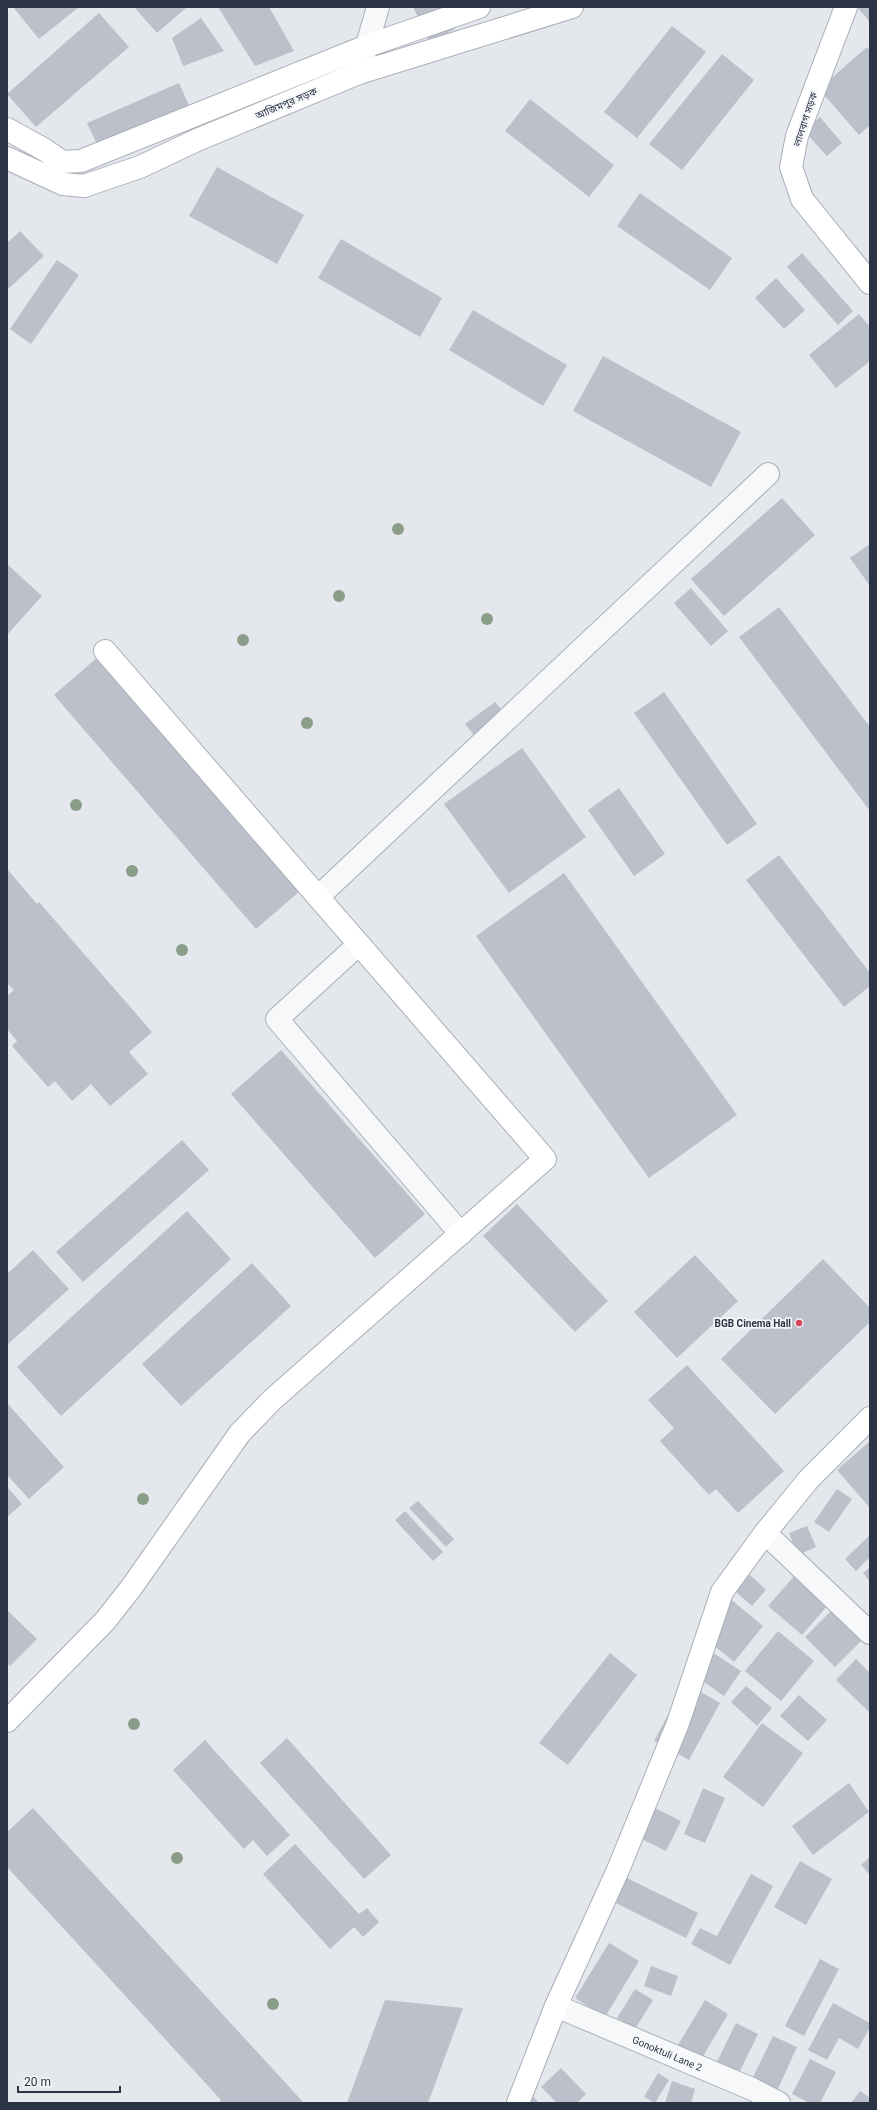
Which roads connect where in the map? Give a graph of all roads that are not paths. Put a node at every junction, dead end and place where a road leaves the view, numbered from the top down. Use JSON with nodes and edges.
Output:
{"nodes":[{"id":1,"x":378,"y":7,"type":"edge"},
{"id":2,"x":479,"y":7,"type":"edge"},
{"id":3,"x":572,"y":7,"type":"edge"},
{"id":4,"x":846,"y":7,"type":"edge"},
{"id":5,"x":367,"y":46,"type":"junction"},
{"id":6,"x":359,"y":73,"type":"junction"},
{"id":7,"x":7,"y":130,"type":"edge"},
{"id":8,"x":7,"y":158,"type":"edge"},
{"id":9,"x":870,"y":283,"type":"edge"},
{"id":10,"x":768,"y":474,"type":"dead end"},
{"id":11,"x":105,"y":651,"type":"dead end"},
{"id":12,"x":318,"y":897,"type":"junction"},
{"id":13,"x":358,"y":945,"type":"junction"},
{"id":14,"x":461,"y":1234,"type":"junction"},
{"id":15,"x":870,"y":1418,"type":"edge"},
{"id":16,"x":765,"y":1533,"type":"junction"},
{"id":17,"x":870,"y":1633,"type":"edge"},
{"id":18,"x":7,"y":1721,"type":"edge"},
{"id":19,"x":556,"y":2006,"type":"junction"},
{"id":20,"x":518,"y":2103,"type":"edge"},
{"id":21,"x":779,"y":2103,"type":"edge"}],
"edges":[{"from":1,"to":5,"type":"street"},
{"from":2,"to":5,"type":"street"},
{"from":3,"to":6,"type":"street","name":"আজিমপুর সড়ক"},
{"from":4,"to":9,"type":"street","name":"লালবাগ সড়ক"},
{"from":5,"to":6,"type":"street"},
{"from":5,"to":7,"type":"street"},
{"from":6,"to":8,"type":"street","name":"আজিমপুর সড়ক"},
{"from":10,"to":12,"type":"street"},
{"from":11,"to":12,"type":"street"},
{"from":12,"to":13,"type":"street"},
{"from":13,"to":14,"type":"street"},
{"from":13,"to":14,"type":"street"},
{"from":14,"to":18,"type":"street"},
{"from":15,"to":16,"type":"street"},
{"from":16,"to":17,"type":"street"},
{"from":16,"to":19,"type":"street"},
{"from":19,"to":20,"type":"street"},
{"from":19,"to":21,"type":"street","name":"Gonoktuli Lane 2"}]}
